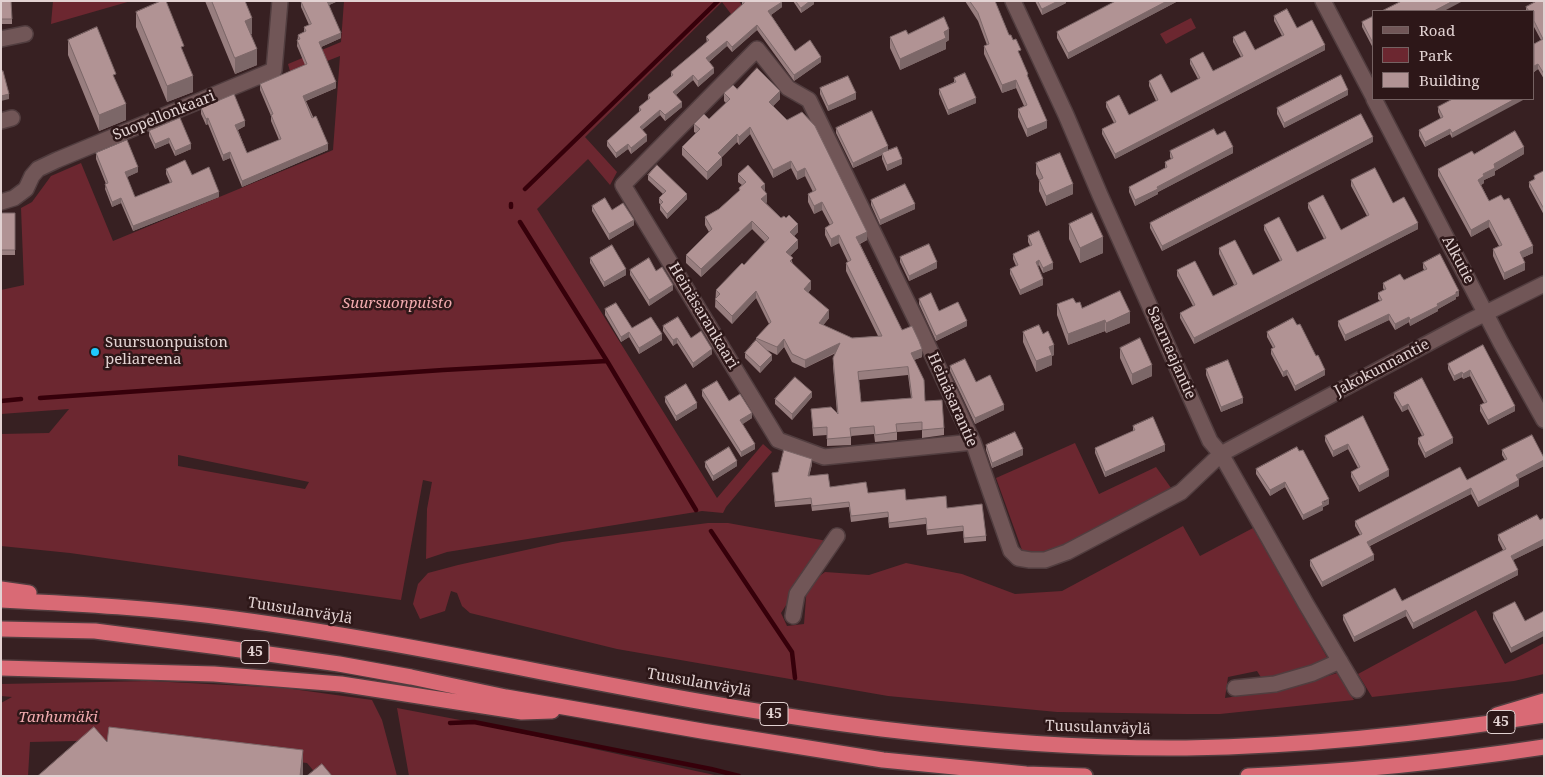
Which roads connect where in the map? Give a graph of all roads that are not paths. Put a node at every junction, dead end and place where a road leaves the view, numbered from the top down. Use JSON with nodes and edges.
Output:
{"nodes":[{"id":1,"x":280,"y":1,"type":"edge"},
{"id":2,"x":1013,"y":1,"type":"edge"},
{"id":3,"x":1323,"y":1,"type":"edge"},
{"id":4,"x":25,"y":34,"type":"dead end"},
{"id":5,"x":1,"y":39,"type":"edge"},
{"id":6,"x":757,"y":49,"type":"joint"},
{"id":7,"x":1372,"y":94,"type":"edge"},
{"id":8,"x":1375,"y":100,"type":"edge"},
{"id":9,"x":1,"y":202,"type":"edge"},
{"id":10,"x":1544,"y":284,"type":"edge"},
{"id":11,"x":1486,"y":313,"type":"junction"},
{"id":12,"x":1544,"y":420,"type":"edge"},
{"id":13,"x":973,"y":442,"type":"junction"},
{"id":14,"x":1221,"y":454,"type":"junction"},
{"id":15,"x":837,"y":536,"type":"dead end"},
{"id":16,"x":1,"y":589,"type":"edge"},
{"id":17,"x":1,"y":600,"type":"edge"},
{"id":18,"x":97,"y":605,"type":"junction"},
{"id":19,"x":793,"y":616,"type":"dead end"},
{"id":20,"x":1,"y":629,"type":"edge"},
{"id":21,"x":1340,"y":661,"type":"junction"},
{"id":22,"x":1,"y":668,"type":"edge"},
{"id":23,"x":1235,"y":688,"type":"dead end"},
{"id":24,"x":1358,"y":690,"type":"dead end"},
{"id":25,"x":1544,"y":701,"type":"edge"},
{"id":26,"x":581,"y":710,"type":"junction"},
{"id":27,"x":1544,"y":715,"type":"edge"},
{"id":28,"x":1458,"y":729,"type":"junction"},
{"id":29,"x":1544,"y":747,"type":"edge"},
{"id":30,"x":1085,"y":776,"type":"edge"},
{"id":31,"x":1248,"y":776,"type":"edge"}],
"edges":[{"from":1,"to":9,"type":"street","name":"Suopellonkaari"},
{"from":2,"to":14,"type":"street","name":"Saarnaajantie"},
{"from":3,"to":7,"type":"street","name":"Alkutie"},
{"from":4,"to":5,"type":"street"},
{"from":6,"to":13,"type":"street","name":"Heinäsarantie"},
{"from":6,"to":13,"type":"street","name":"Heinäsarankaari"},
{"from":8,"to":11,"type":"street","name":"Alkutie"},
{"from":10,"to":11,"type":"street","name":"Jakokunnantie"},
{"from":11,"to":12,"type":"street","name":"Alkutie"},
{"from":11,"to":14,"type":"street","name":"Jakokunnantie"},
{"from":13,"to":14,"type":"street","name":"Heinäsarantie"},
{"from":14,"to":21,"type":"street","name":"Saarnaajantie"},
{"from":15,"to":19,"type":"street"},
{"from":16,"to":18,"type":"highway"},
{"from":17,"to":18,"type":"highway","name":"Tuusulanväylä","number":"45"},
{"from":18,"to":28,"type":"highway","name":"Tuusulanväylä","number":"45"},
{"from":20,"to":26,"type":"highway","number":"45"},
{"from":21,"to":23,"type":"street"},
{"from":21,"to":24,"type":"street","name":"Saarnaajantie"},
{"from":22,"to":26,"type":"highway"},
{"from":25,"to":28,"type":"highway"},
{"from":26,"to":30,"type":"highway","number":"45"},
{"from":27,"to":28,"type":"highway","name":"Tuusulanväylä","number":"45"},
{"from":29,"to":31,"type":"highway","number":"45"}]}
